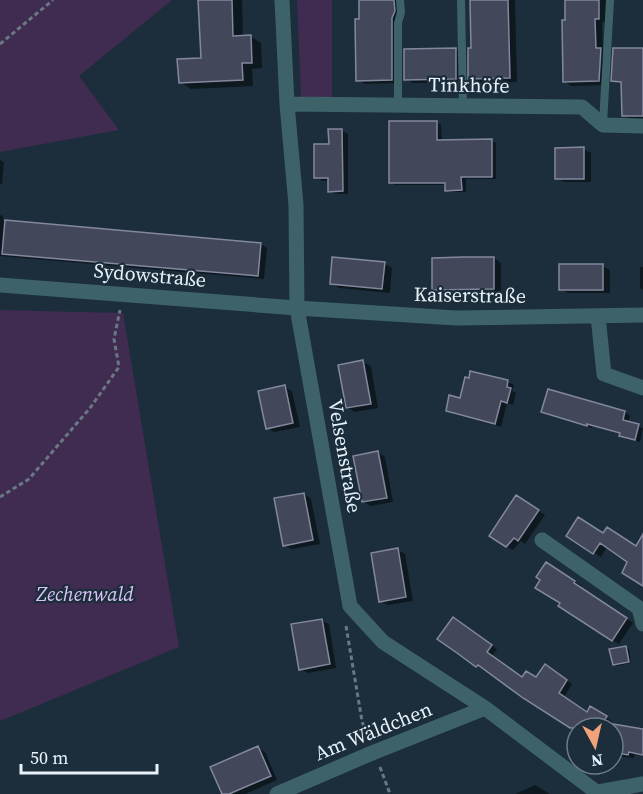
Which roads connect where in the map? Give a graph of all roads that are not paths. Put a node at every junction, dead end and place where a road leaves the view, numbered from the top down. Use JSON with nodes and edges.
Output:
{"nodes":[{"id":1,"x":282,"y":0,"type":"edge"},
{"id":2,"x":400,"y":0,"type":"edge"},
{"id":3,"x":461,"y":0,"type":"edge"},
{"id":4,"x":610,"y":0,"type":"edge"},
{"id":5,"x":287,"y":104,"type":"junction"},
{"id":6,"x":398,"y":105,"type":"junction"},
{"id":7,"x":464,"y":106,"type":"junction"},
{"id":8,"x":603,"y":125,"type":"junction"},
{"id":9,"x":643,"y":126,"type":"edge"},
{"id":10,"x":0,"y":285,"type":"edge"},
{"id":11,"x":297,"y":308,"type":"junction"},
{"id":12,"x":643,"y":315,"type":"edge"},
{"id":13,"x":598,"y":316,"type":"junction"},
{"id":14,"x":643,"y":388,"type":"edge"},
{"id":15,"x":542,"y":540,"type":"dead end"},
{"id":16,"x":643,"y":624,"type":"edge"},
{"id":17,"x":485,"y":708,"type":"junction"},
{"id":18,"x":643,"y":784,"type":"edge"},
{"id":19,"x":598,"y":793,"type":"edge"},
{"id":20,"x":277,"y":794,"type":"edge"}],
"edges":[{"from":1,"to":5,"type":"street","name":"Velsenstraße"},
{"from":2,"to":6,"type":"lane"},
{"from":3,"to":7,"type":"lane"},
{"from":4,"to":8,"type":"lane"},
{"from":5,"to":6,"type":"street","name":"Tinkhöfe"},
{"from":5,"to":11,"type":"street","name":"Velsenstraße"},
{"from":6,"to":7,"type":"street","name":"Tinkhöfe"},
{"from":7,"to":8,"type":"street","name":"Tinkhöfe"},
{"from":8,"to":9,"type":"street"},
{"from":10,"to":11,"type":"street","name":"Sydowstraße"},
{"from":11,"to":13,"type":"street","name":"Kaiserstraße"},
{"from":11,"to":17,"type":"street","name":"Velsenstraße"},
{"from":12,"to":13,"type":"street","name":"Kaiserstraße"},
{"from":13,"to":14,"type":"street"},
{"from":15,"to":16,"type":"street"},
{"from":17,"to":19,"type":"street"},
{"from":17,"to":20,"type":"street","name":"Am Wäldchen"},
{"from":18,"to":19,"type":"street"}]}
